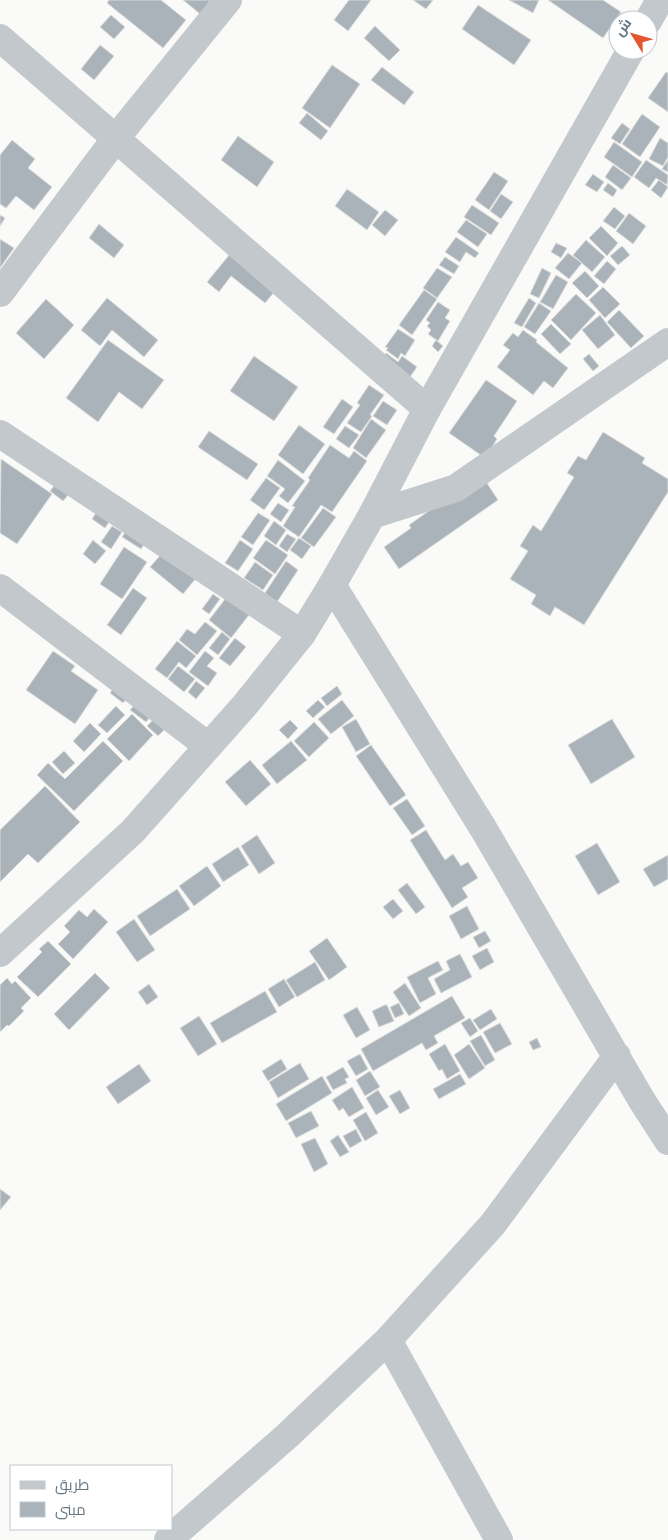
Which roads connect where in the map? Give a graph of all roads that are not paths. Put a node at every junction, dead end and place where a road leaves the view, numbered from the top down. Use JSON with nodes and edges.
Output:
{"nodes":[{"id":1,"x":228,"y":0,"type":"edge"},
{"id":2,"x":0,"y":38,"type":"edge"},
{"id":3,"x":625,"y":60,"type":"edge"},
{"id":4,"x":116,"y":138,"type":"junction"},
{"id":5,"x":0,"y":293,"type":"edge"},
{"id":6,"x":668,"y":342,"type":"edge"},
{"id":7,"x":427,"y":409,"type":"junction"},
{"id":8,"x":0,"y":434,"type":"edge"},
{"id":9,"x":372,"y":515,"type":"junction"},
{"id":10,"x":332,"y":585,"type":"junction"},
{"id":11,"x":0,"y":588,"type":"edge"},
{"id":12,"x":302,"y":634,"type":"junction"},
{"id":13,"x":208,"y":746,"type":"junction"},
{"id":14,"x":2,"y":947,"type":"edge"},
{"id":15,"x":617,"y":1056,"type":"junction"},
{"id":16,"x":668,"y":1141,"type":"edge"},
{"id":17,"x":388,"y":1340,"type":"junction"},
{"id":18,"x":168,"y":1540,"type":"edge"},
{"id":19,"x":499,"y":1540,"type":"edge"}],
"edges":[{"from":1,"to":4,"type":"street"},
{"from":2,"to":4,"type":"street"},
{"from":3,"to":7,"type":"street"},
{"from":4,"to":5,"type":"street"},
{"from":4,"to":7,"type":"street"},
{"from":6,"to":9,"type":"street"},
{"from":7,"to":9,"type":"street"},
{"from":8,"to":12,"type":"street"},
{"from":9,"to":10,"type":"street"},
{"from":10,"to":12,"type":"street"},
{"from":10,"to":15,"type":"street"},
{"from":11,"to":13,"type":"street"},
{"from":12,"to":13,"type":"street"},
{"from":13,"to":14,"type":"street"},
{"from":15,"to":16,"type":"street"},
{"from":15,"to":17,"type":"street"},
{"from":17,"to":18,"type":"street"},
{"from":17,"to":19,"type":"street"}]}
